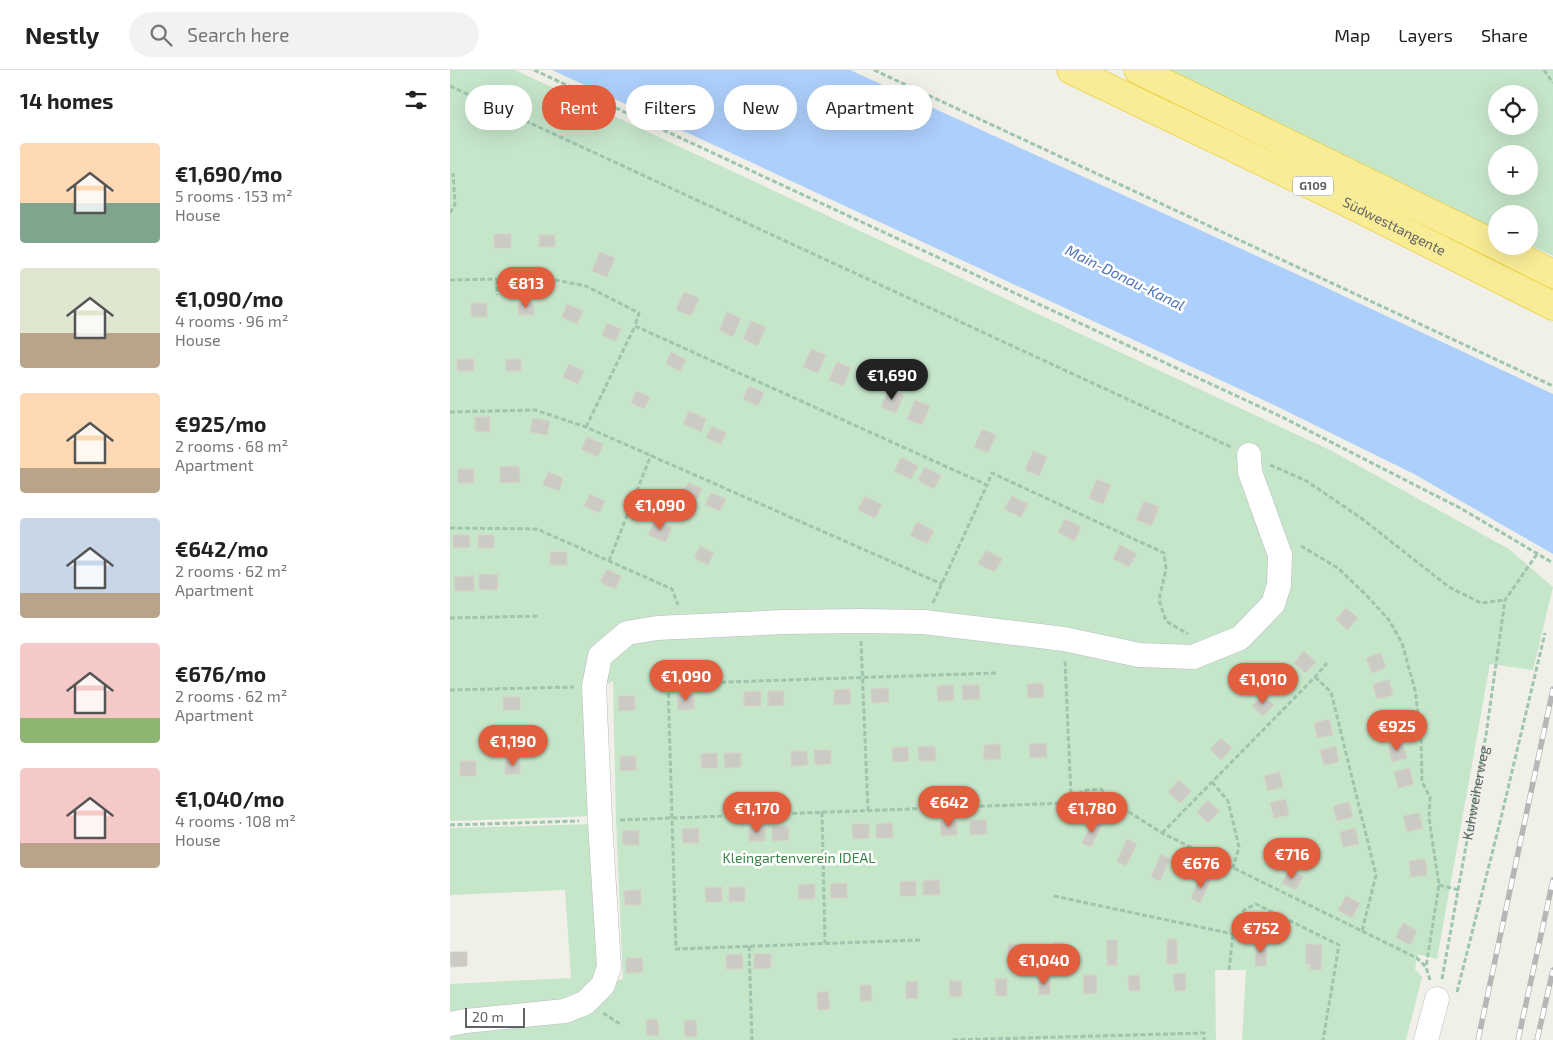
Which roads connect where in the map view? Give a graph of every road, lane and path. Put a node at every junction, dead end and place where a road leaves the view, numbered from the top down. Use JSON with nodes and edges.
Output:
{"nodes":[{"id":1,"x":534,"y":70,"type":"edge"},
{"id":2,"x":874,"y":70,"type":"edge"},
{"id":3,"x":1071,"y":70,"type":"edge"},
{"id":4,"x":1138,"y":70,"type":"edge"},
{"id":5,"x":1544,"y":70,"type":"edge"},
{"id":6,"x":1553,"y":83,"type":"edge"},
{"id":7,"x":450,"y":86,"type":"edge"},
{"id":8,"x":453,"y":173,"type":"dead end"},
{"id":9,"x":450,"y":213,"type":"edge"},
{"id":10,"x":1488,"y":242,"type":"edge"},
{"id":11,"x":1515,"y":255,"type":"edge"},
{"id":12,"x":1553,"y":274,"type":"edge"},
{"id":13,"x":545,"y":278,"type":"junction"},
{"id":14,"x":497,"y":279,"type":"junction"},
{"id":15,"x":450,"y":280,"type":"edge"},
{"id":16,"x":544,"y":288,"type":"dead end"},
{"id":17,"x":497,"y":296,"type":"dead end"},
{"id":18,"x":1553,"y":306,"type":"edge"},
{"id":19,"x":635,"y":326,"type":"junction"},
{"id":20,"x":1553,"y":386,"type":"edge"},
{"id":21,"x":450,"y":412,"type":"edge"},
{"id":22,"x":586,"y":428,"type":"junction"},
{"id":23,"x":1249,"y":455,"type":"junction"},
{"id":24,"x":651,"y":456,"type":"junction"},
{"id":25,"x":987,"y":485,"type":"junction"},
{"id":26,"x":450,"y":528,"type":"edge"},
{"id":27,"x":1277,"y":544,"type":"junction"},
{"id":28,"x":1537,"y":554,"type":"junction"},
{"id":29,"x":609,"y":561,"type":"junction"},
{"id":30,"x":1553,"y":563,"type":"edge"},
{"id":31,"x":942,"y":584,"type":"junction"},
{"id":32,"x":1505,"y":600,"type":"junction"},
{"id":33,"x":539,"y":616,"type":"dead end"},
{"id":34,"x":450,"y":618,"type":"edge"},
{"id":35,"x":861,"y":620,"type":"junction"},
{"id":36,"x":924,"y":622,"type":"junction"},
{"id":37,"x":686,"y":626,"type":"junction"},
{"id":38,"x":1545,"y":633,"type":"dead end"},
{"id":39,"x":1190,"y":636,"type":"dead end"},
{"id":40,"x":1064,"y":639,"type":"junction"},
{"id":41,"x":1327,"y":662,"type":"dead end"},
{"id":42,"x":997,"y":673,"type":"dead end"},
{"id":43,"x":1315,"y":677,"type":"junction"},
{"id":44,"x":862,"y":678,"type":"junction"},
{"id":45,"x":594,"y":686,"type":"junction"},
{"id":46,"x":450,"y":690,"type":"edge"},
{"id":47,"x":1212,"y":782,"type":"junction"},
{"id":48,"x":1071,"y":796,"type":"junction"},
{"id":49,"x":868,"y":810,"type":"junction"},
{"id":50,"x":822,"y":812,"type":"junction"},
{"id":51,"x":671,"y":818,"type":"junction"},
{"id":52,"x":600,"y":820,"type":"junction"},
{"id":53,"x":450,"y":825,"type":"edge"},
{"id":54,"x":1162,"y":833,"type":"junction"},
{"id":55,"x":1233,"y":868,"type":"junction"},
{"id":56,"x":1439,"y":885,"type":"junction"},
{"id":57,"x":1458,"y":890,"type":"junction"},
{"id":58,"x":1054,"y":896,"type":"dead end"},
{"id":59,"x":1362,"y":931,"type":"junction"},
{"id":60,"x":1233,"y":934,"type":"junction"},
{"id":61,"x":920,"y":940,"type":"dead end"},
{"id":62,"x":825,"y":943,"type":"junction"},
{"id":63,"x":749,"y":946,"type":"junction"},
{"id":64,"x":1426,"y":967,"type":"junction"},
{"id":65,"x":1229,"y":970,"type":"dead end"},
{"id":66,"x":1446,"y":998,"type":"junction"},
{"id":67,"x":450,"y":1024,"type":"edge"},
{"id":68,"x":752,"y":1040,"type":"edge"},
{"id":69,"x":953,"y":1040,"type":"edge"},
{"id":70,"x":1204,"y":1040,"type":"edge"},
{"id":71,"x":1323,"y":1040,"type":"edge"},
{"id":72,"x":1426,"y":1040,"type":"edge"}],
"edges":[{"from":1,"to":28,"type":"path"},
{"from":2,"to":20,"type":"path"},
{"from":3,"to":18,"type":"highway","name":"Südwesttangente","number":"G109"},
{"from":4,"to":10,"type":"highway","name":"Südwesttangente","number":"G109"},
{"from":5,"to":6,"type":"path"},
{"from":7,"to":23,"type":"path"},
{"from":8,"to":9,"type":"path"},
{"from":11,"to":12,"type":"highway","name":"Südwesttangente","number":"G109"},
{"from":13,"to":14,"type":"path"},
{"from":13,"to":16,"type":"path"},
{"from":13,"to":19,"type":"path"},
{"from":14,"to":15,"type":"path"},
{"from":14,"to":17,"type":"path"},
{"from":19,"to":22,"type":"path"},
{"from":19,"to":25,"type":"path"},
{"from":21,"to":22,"type":"path"},
{"from":22,"to":24,"type":"path"},
{"from":23,"to":27,"type":"lane"},
{"from":23,"to":32,"type":"path"},
{"from":24,"to":29,"type":"path"},
{"from":24,"to":31,"type":"path"},
{"from":25,"to":31,"type":"path"},
{"from":25,"to":39,"type":"path"},
{"from":26,"to":29,"type":"path"},
{"from":27,"to":40,"type":"lane"},
{"from":27,"to":56,"type":"path"},
{"from":28,"to":30,"type":"path"},
{"from":28,"to":32,"type":"path","name":"Kuhweiherweg"},
{"from":29,"to":37,"type":"path"},
{"from":31,"to":36,"type":"path"},
{"from":32,"to":57,"type":"path","name":"Kuhweiherweg"},
{"from":33,"to":34,"type":"path"},
{"from":35,"to":36,"type":"lane"},
{"from":35,"to":37,"type":"lane"},
{"from":35,"to":44,"type":"path"},
{"from":36,"to":40,"type":"lane"},
{"from":37,"to":45,"type":"lane"},
{"from":38,"to":66,"type":"path"},
{"from":40,"to":48,"type":"path"},
{"from":41,"to":43,"type":"path"},
{"from":42,"to":44,"type":"path"},
{"from":43,"to":47,"type":"path"},
{"from":43,"to":59,"type":"path"},
{"from":44,"to":49,"type":"path"},
{"from":44,"to":51,"type":"path"},
{"from":45,"to":46,"type":"path"},
{"from":45,"to":52,"type":"lane"},
{"from":47,"to":54,"type":"path"},
{"from":47,"to":55,"type":"path"},
{"from":48,"to":49,"type":"path"},
{"from":48,"to":54,"type":"path"},
{"from":49,"to":50,"type":"path"},
{"from":50,"to":51,"type":"path"},
{"from":50,"to":62,"type":"path"},
{"from":51,"to":52,"type":"path"},
{"from":51,"to":63,"type":"path"},
{"from":52,"to":53,"type":"path"},
{"from":52,"to":67,"type":"lane"},
{"from":54,"to":55,"type":"path"},
{"from":55,"to":59,"type":"path"},
{"from":56,"to":57,"type":"path"},
{"from":56,"to":64,"type":"path"},
{"from":57,"to":66,"type":"path","name":"Kuhweiherweg"},
{"from":58,"to":60,"type":"path"},
{"from":59,"to":64,"type":"path"},
{"from":60,"to":65,"type":"path"},
{"from":60,"to":71,"type":"path"},
{"from":61,"to":62,"type":"path"},
{"from":62,"to":63,"type":"path"},
{"from":63,"to":68,"type":"path"},
{"from":64,"to":66,"type":"path"},
{"from":66,"to":72,"type":"lane"},
{"from":69,"to":70,"type":"path"}]}
